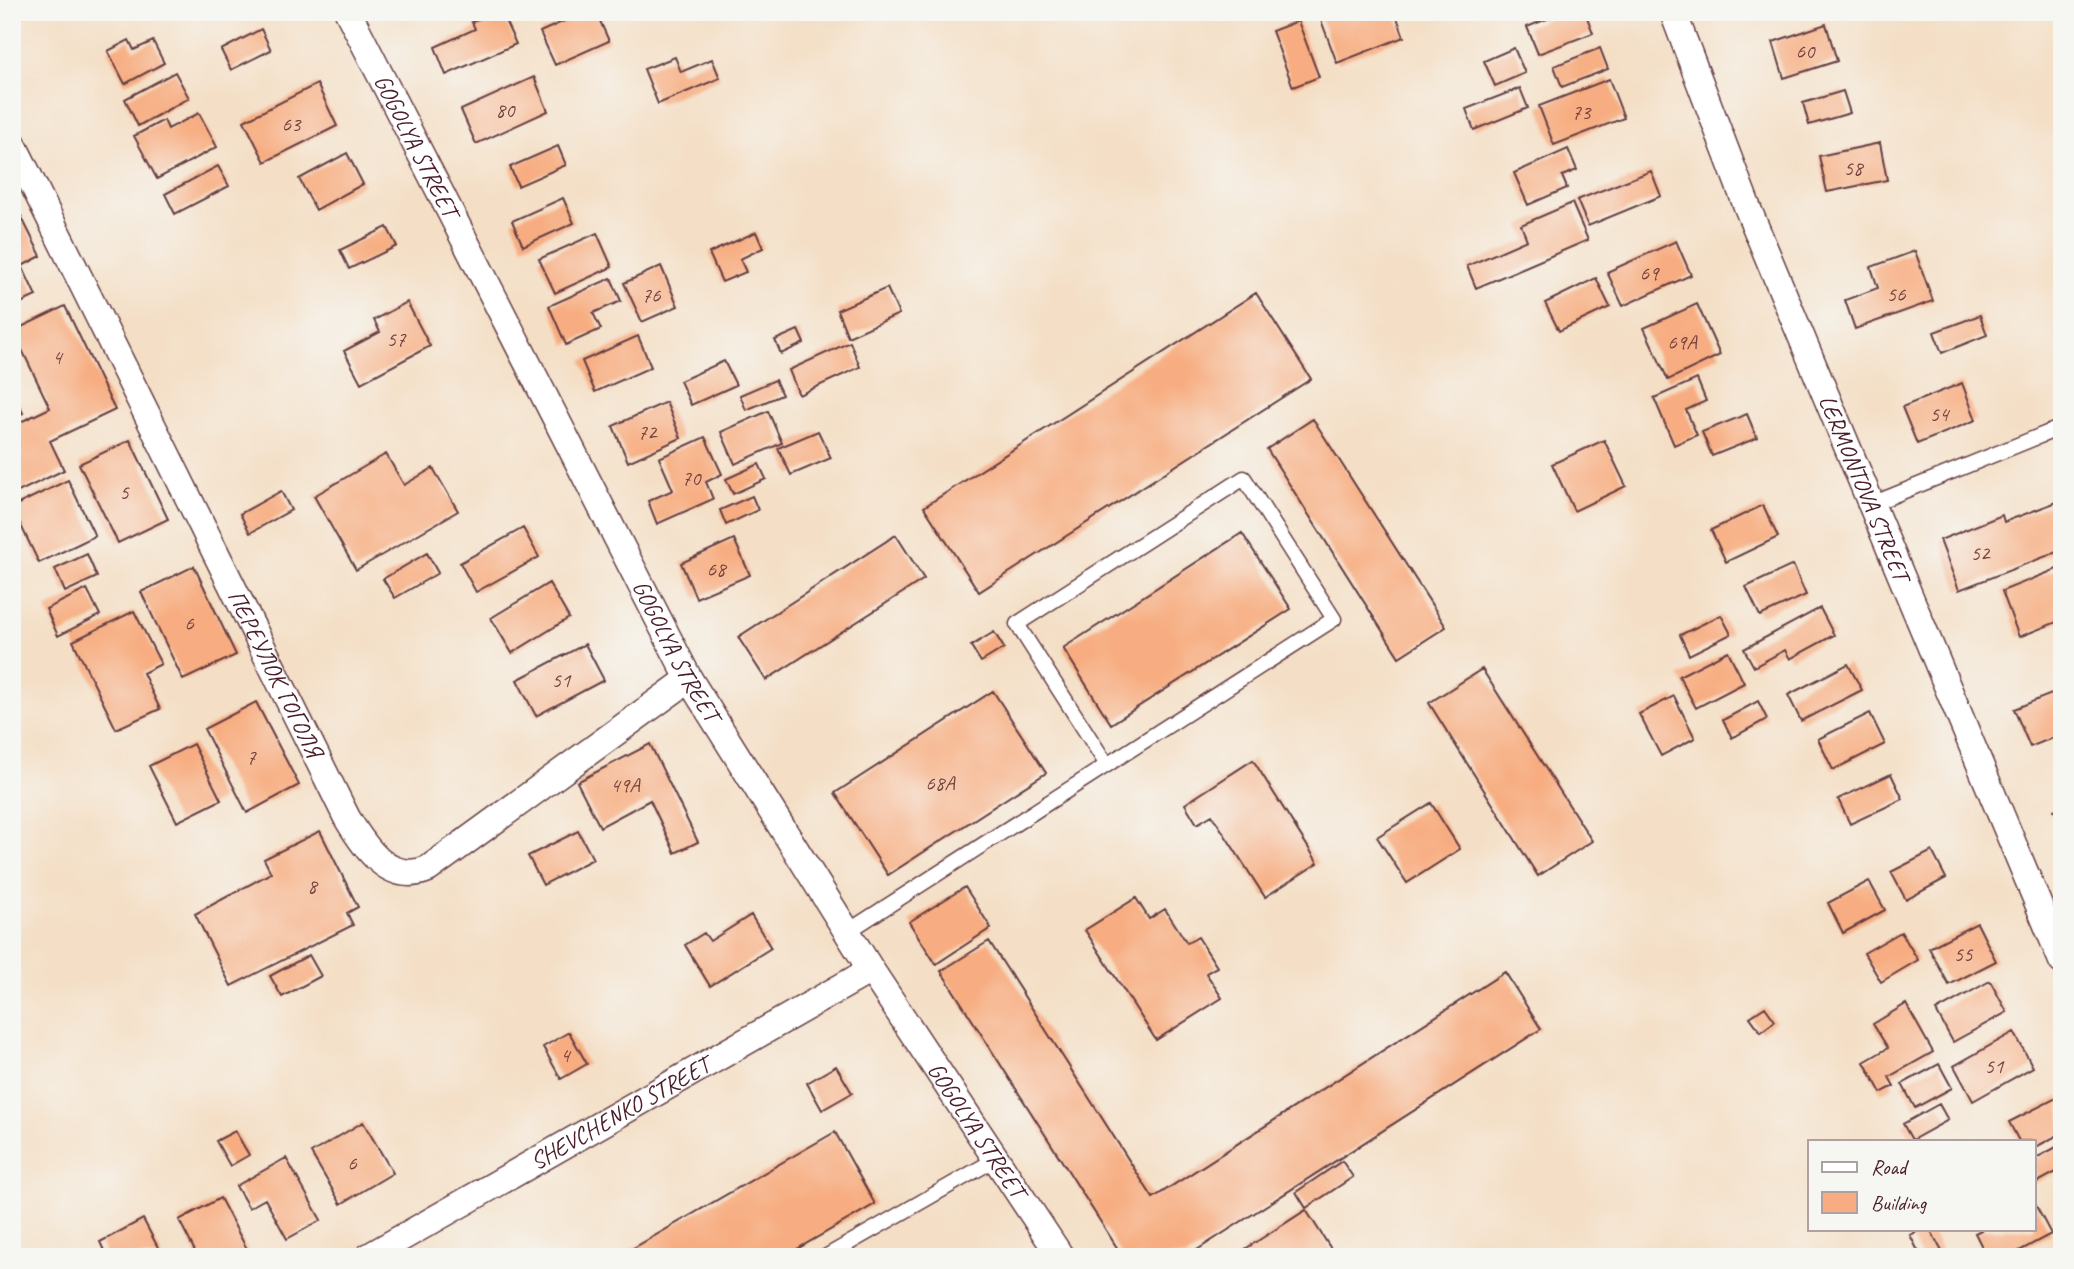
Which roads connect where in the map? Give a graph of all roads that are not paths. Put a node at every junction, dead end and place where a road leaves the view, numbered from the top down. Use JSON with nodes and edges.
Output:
{"nodes":[{"id":1,"x":348,"y":12,"type":"edge"},
{"id":2,"x":1673,"y":12,"type":"edge"},
{"id":3,"x":12,"y":142,"type":"edge"},
{"id":4,"x":2062,"y":427,"type":"edge"},
{"id":5,"x":1872,"y":504,"type":"junction"},
{"id":6,"x":689,"y":679,"type":"junction"},
{"id":7,"x":1107,"y":765,"type":"junction"},
{"id":8,"x":847,"y":932,"type":"junction"},
{"id":9,"x":2062,"y":961,"type":"edge"},
{"id":10,"x":871,"y":971,"type":"junction"},
{"id":11,"x":996,"y":1159,"type":"junction"},
{"id":12,"x":368,"y":1257,"type":"edge"},
{"id":13,"x":825,"y":1257,"type":"edge"},
{"id":14,"x":1061,"y":1257,"type":"edge"}],
"edges":[{"from":1,"to":6,"type":"street","name":"GOGOLYA STREET"},
{"from":2,"to":5,"type":"street","name":"LERMONTOVA STREET"},
{"from":3,"to":6,"type":"street","name":"ПЕРЕУЛОК ГОГОЛЯ"},
{"from":4,"to":5,"type":"lane"},
{"from":5,"to":9,"type":"street","name":"LERMONTOVA STREET"},
{"from":6,"to":8,"type":"street","name":"GOGOLYA STREET"},
{"from":7,"to":7,"type":"lane"},
{"from":7,"to":8,"type":"lane"},
{"from":8,"to":10,"type":"street","name":"GOGOLYA STREET"},
{"from":10,"to":11,"type":"street","name":"GOGOLYA STREET"},
{"from":10,"to":12,"type":"street","name":"SHEVCHENKO STREET"},
{"from":11,"to":13,"type":"lane"},
{"from":11,"to":14,"type":"street","name":"GOGOLYA STREET"}]}
